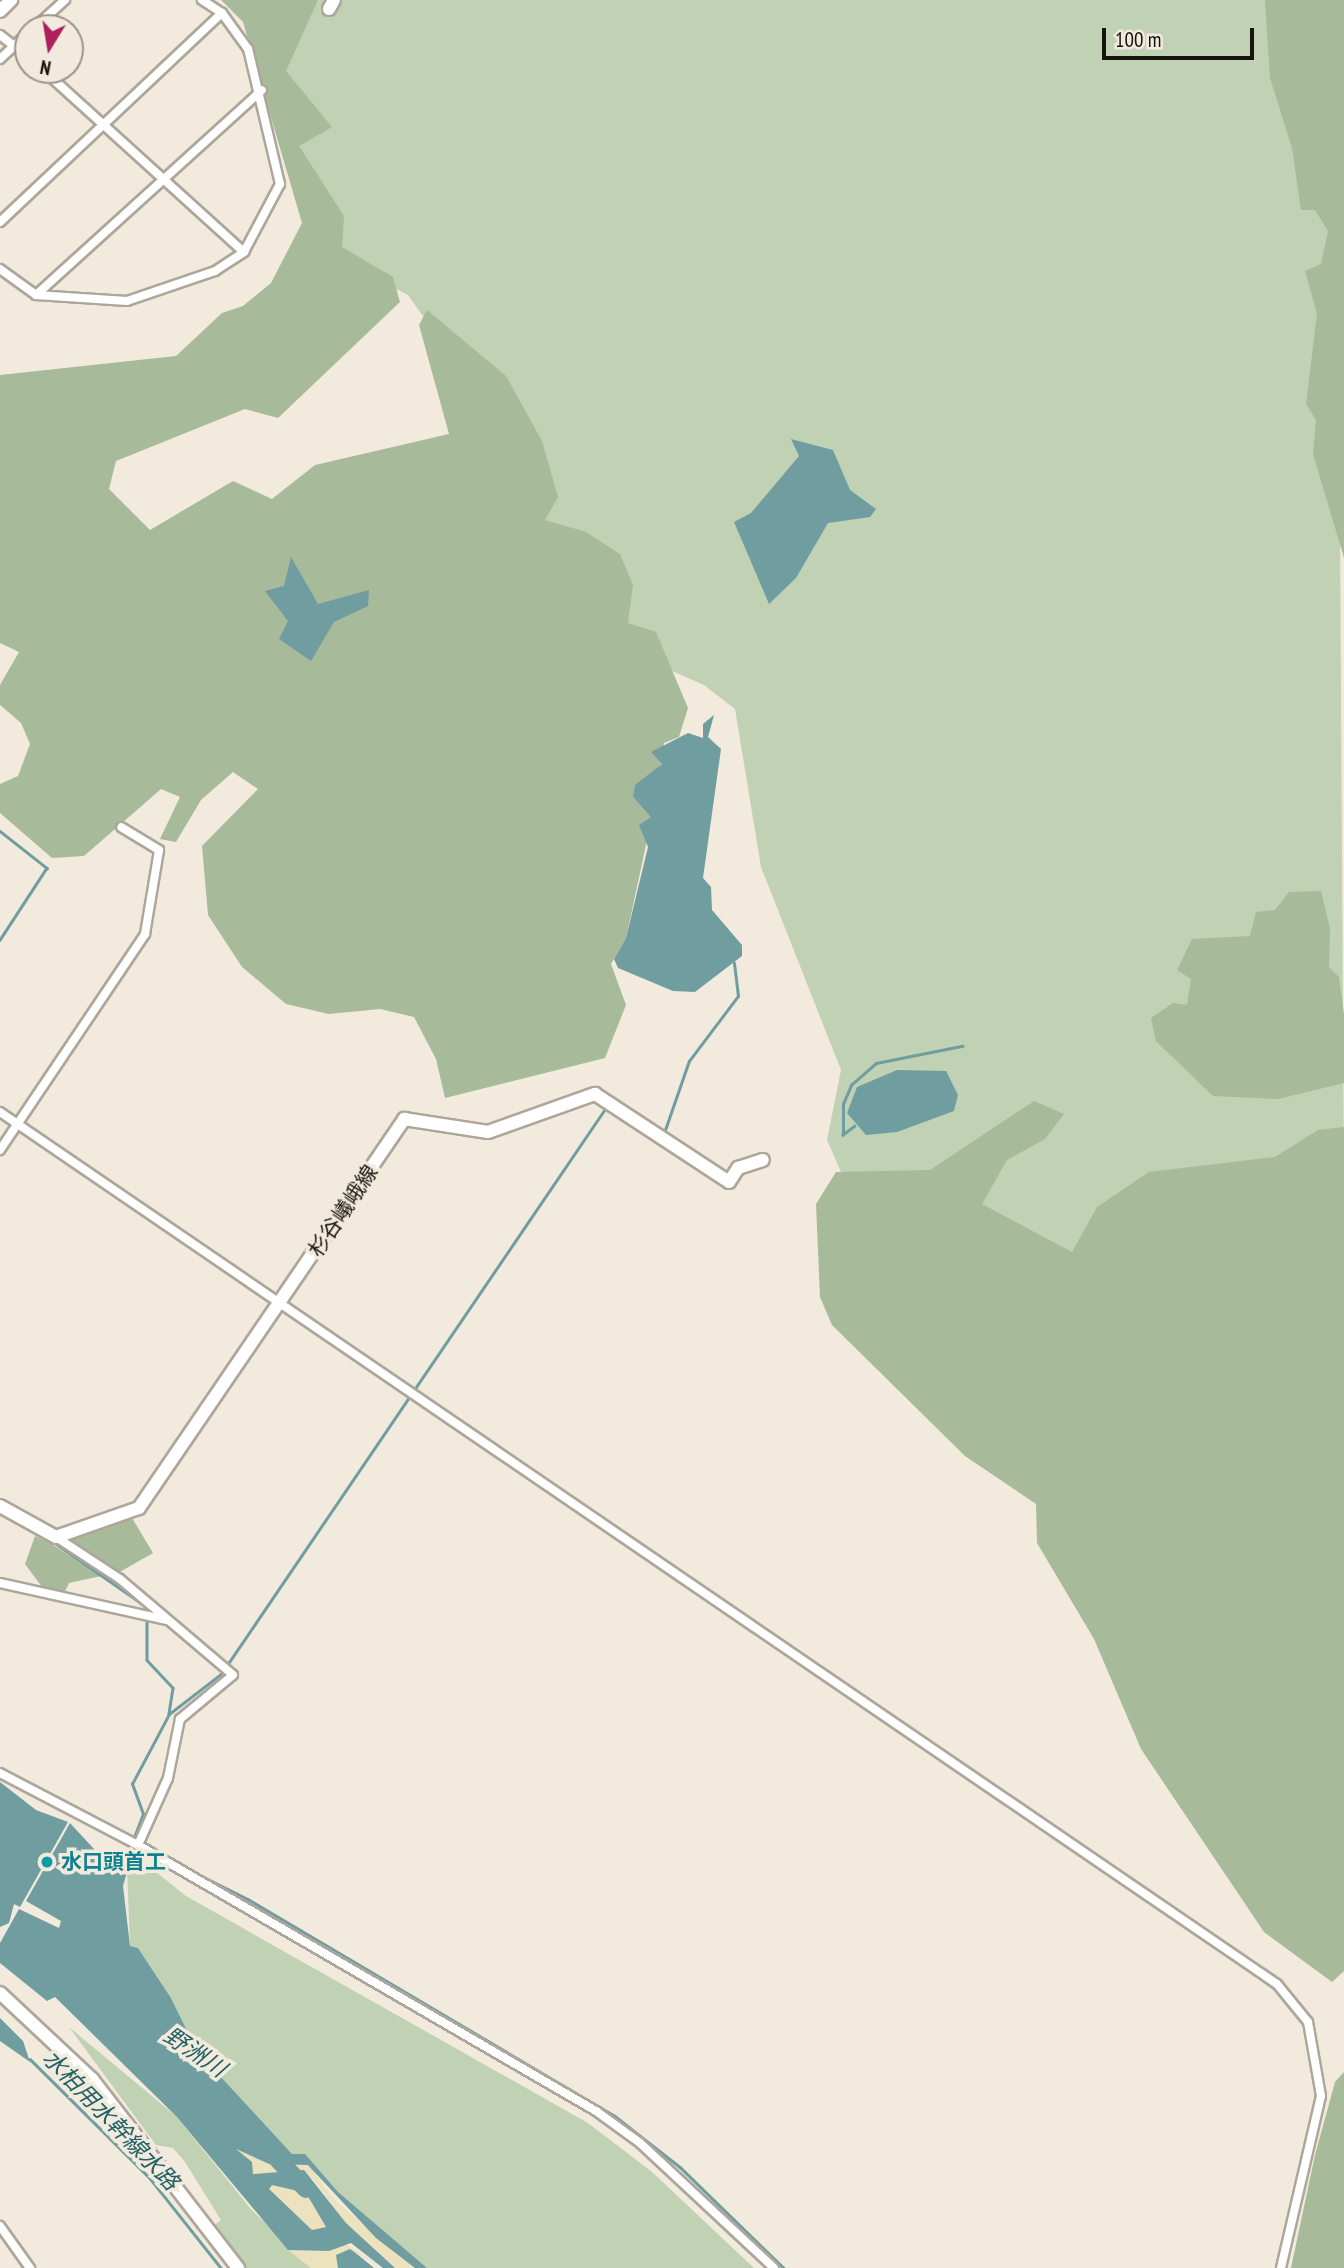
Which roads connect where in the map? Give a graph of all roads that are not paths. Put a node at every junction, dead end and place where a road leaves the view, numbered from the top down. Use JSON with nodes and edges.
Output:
{"nodes":[{"id":1,"x":11,"y":0,"type":"edge"},
{"id":2,"x":65,"y":0,"type":"edge"},
{"id":3,"x":202,"y":0,"type":"edge"},
{"id":4,"x":0,"y":11,"type":"edge"},
{"id":5,"x":222,"y":13,"type":"junction"},
{"id":6,"x":50,"y":14,"type":"edge"},
{"id":7,"x":0,"y":34,"type":"edge"},
{"id":8,"x":14,"y":45,"type":"joint"},
{"id":9,"x":0,"y":59,"type":"edge"},
{"id":10,"x":59,"y":84,"type":"edge"},
{"id":11,"x":262,"y":90,"type":"junction"},
{"id":12,"x":103,"y":123,"type":"junction"},
{"id":13,"x":164,"y":176,"type":"junction"},
{"id":14,"x":0,"y":222,"type":"edge"},
{"id":15,"x":244,"y":251,"type":"junction"},
{"id":16,"x":0,"y":269,"type":"edge"},
{"id":17,"x":36,"y":295,"type":"junction"},
{"id":18,"x":121,"y":827,"type":"dead end"},
{"id":19,"x":0,"y":1112,"type":"edge"},
{"id":20,"x":18,"y":1124,"type":"junction"},
{"id":21,"x":0,"y":1150,"type":"edge"},
{"id":22,"x":763,"y":1160,"type":"dead end"},
{"id":23,"x":279,"y":1304,"type":"junction"},
{"id":24,"x":0,"y":1506,"type":"edge"},
{"id":25,"x":56,"y":1537,"type":"junction"},
{"id":26,"x":0,"y":1583,"type":"edge"},
{"id":27,"x":170,"y":1620,"type":"junction"},
{"id":28,"x":0,"y":1773,"type":"edge"},
{"id":29,"x":138,"y":1845,"type":"junction"},
{"id":30,"x":0,"y":1993,"type":"edge"},
{"id":31,"x":0,"y":2226,"type":"edge"},
{"id":32,"x":30,"y":2268,"type":"edge"},
{"id":33,"x":238,"y":2268,"type":"edge"},
{"id":34,"x":774,"y":2268,"type":"edge"},
{"id":35,"x":1281,"y":2268,"type":"edge"}],
"edges":[{"from":1,"to":4,"type":"main road"},
{"from":2,"to":6,"type":"street"},
{"from":3,"to":5,"type":"street"},
{"from":5,"to":11,"type":"street"},
{"from":5,"to":12,"type":"street"},
{"from":7,"to":8,"type":"street"},
{"from":8,"to":9,"type":"street"},
{"from":10,"to":12,"type":"street"},
{"from":11,"to":13,"type":"street"},
{"from":11,"to":15,"type":"street"},
{"from":12,"to":13,"type":"street"},
{"from":12,"to":14,"type":"street"},
{"from":13,"to":15,"type":"street"},
{"from":13,"to":17,"type":"street"},
{"from":15,"to":17,"type":"street"},
{"from":16,"to":17,"type":"street"},
{"from":18,"to":20,"type":"street"},
{"from":19,"to":20,"type":"street"},
{"from":20,"to":21,"type":"street"},
{"from":20,"to":23,"type":"street"},
{"from":22,"to":23,"type":"main road","name":"杉谷嶬峨線"},
{"from":23,"to":25,"type":"main road","name":"杉谷嶬峨線"},
{"from":23,"to":35,"type":"street"},
{"from":24,"to":25,"type":"main road"},
{"from":25,"to":27,"type":"street"},
{"from":26,"to":27,"type":"street"},
{"from":27,"to":29,"type":"street"},
{"from":28,"to":29,"type":"street"},
{"from":29,"to":34,"type":"street"},
{"from":30,"to":33,"type":"main road"},
{"from":31,"to":32,"type":"street"}]}
